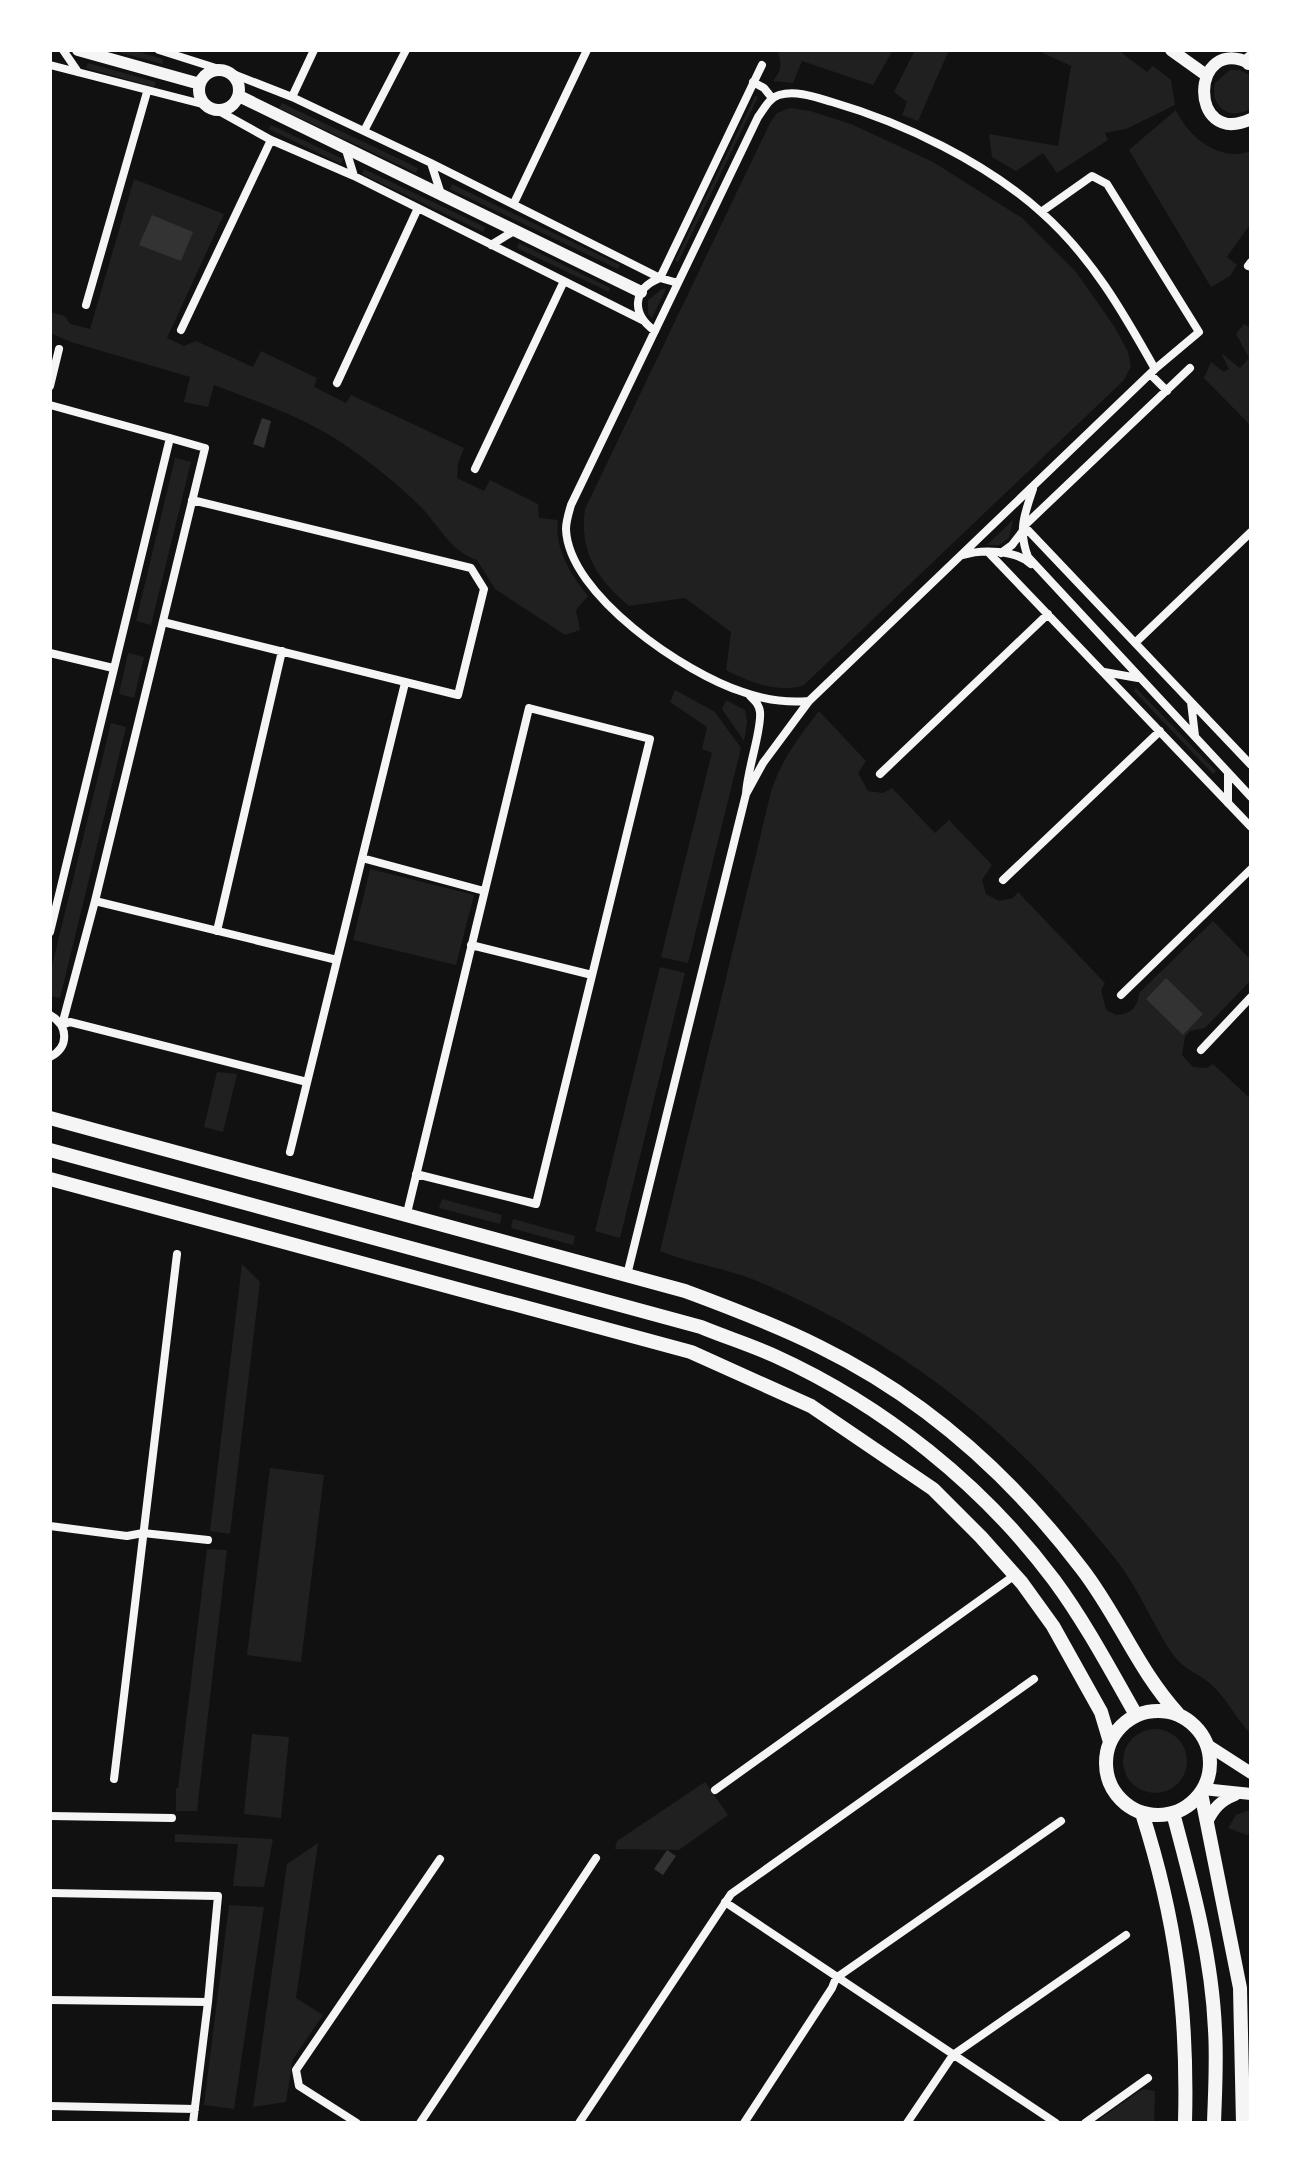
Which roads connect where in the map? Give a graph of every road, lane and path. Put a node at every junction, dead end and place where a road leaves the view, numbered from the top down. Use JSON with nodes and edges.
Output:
{"nodes":[{"id":1,"x":63,"y":50,"type":"edge"},
{"id":2,"x":78,"y":50,"type":"edge"},
{"id":3,"x":160,"y":50,"type":"edge"},
{"id":4,"x":314,"y":50,"type":"edge"},
{"id":5,"x":406,"y":50,"type":"edge"},
{"id":6,"x":587,"y":50,"type":"edge"},
{"id":7,"x":1171,"y":50,"type":"edge"},
{"id":8,"x":1250,"y":61,"type":"edge"},
{"id":9,"x":50,"y":65,"type":"edge"},
{"id":10,"x":762,"y":65,"type":"dead end"},
{"id":11,"x":225,"y":71,"type":"junction"},
{"id":12,"x":79,"y":73,"type":"junction"},
{"id":13,"x":1206,"y":75,"type":"junction"},
{"id":14,"x":753,"y":82,"type":"junction"},
{"id":15,"x":200,"y":84,"type":"junction"},
{"id":16,"x":147,"y":92,"type":"junction"},
{"id":17,"x":239,"y":96,"type":"junction"},
{"id":18,"x":292,"y":97,"type":"junction"},
{"id":19,"x":772,"y":98,"type":"junction"},
{"id":20,"x":211,"y":108,"type":"junction"},
{"id":21,"x":1251,"y":119,"type":"edge"},
{"id":22,"x":364,"y":131,"type":"junction"},
{"id":23,"x":271,"y":140,"type":"junction"},
{"id":24,"x":346,"y":150,"type":"junction"},
{"id":25,"x":431,"y":163,"type":"junction"},
{"id":26,"x":354,"y":176,"type":"junction"},
{"id":27,"x":441,"y":195,"type":"junction"},
{"id":28,"x":514,"y":203,"type":"junction"},
{"id":29,"x":418,"y":208,"type":"junction"},
{"id":30,"x":1041,"y":212,"type":"junction"},
{"id":31,"x":514,"y":231,"type":"junction"},
{"id":32,"x":491,"y":245,"type":"junction"},
{"id":33,"x":660,"y":278,"type":"junction"},
{"id":34,"x":564,"y":281,"type":"junction"},
{"id":35,"x":678,"y":283,"type":"junction"},
{"id":36,"x":641,"y":292,"type":"junction"},
{"id":37,"x":86,"y":305,"type":"dead end"},
{"id":38,"x":644,"y":321,"type":"junction"},
{"id":39,"x":181,"y":330,"type":"dead end"},
{"id":40,"x":655,"y":331,"type":"junction"},
{"id":41,"x":59,"y":349,"type":"dead end"},
{"id":42,"x":1190,"y":368,"type":"dead end"},
{"id":43,"x":1153,"y":371,"type":"junction"},
{"id":44,"x":337,"y":383,"type":"dead end"},
{"id":45,"x":50,"y":386,"type":"edge"},
{"id":46,"x":1167,"y":391,"type":"junction"},
{"id":47,"x":50,"y":405,"type":"edge"},
{"id":48,"x":170,"y":438,"type":"junction"},
{"id":49,"x":475,"y":469,"type":"dead end"},
{"id":50,"x":1035,"y":484,"type":"junction"},
{"id":51,"x":192,"y":500,"type":"junction"},
{"id":52,"x":1023,"y":529,"type":"junction"},
{"id":53,"x":1251,"y":532,"type":"edge"},
{"id":54,"x":989,"y":553,"type":"junction"},
{"id":55,"x":1000,"y":553,"type":"junction"},
{"id":56,"x":959,"y":556,"type":"junction"},
{"id":57,"x":1038,"y":570,"type":"junction"},
{"id":58,"x":1048,"y":614,"type":"junction"},
{"id":59,"x":163,"y":622,"type":"junction"},
{"id":60,"x":1136,"y":642,"type":"junction"},
{"id":61,"x":282,"y":651,"type":"junction"},
{"id":62,"x":50,"y":653,"type":"edge"},
{"id":63,"x":113,"y":668,"type":"junction"},
{"id":64,"x":1103,"y":671,"type":"junction"},
{"id":65,"x":1139,"y":678,"type":"junction"},
{"id":66,"x":405,"y":683,"type":"junction"},
{"id":67,"x":746,"y":694,"type":"junction"},
{"id":68,"x":809,"y":701,"type":"junction"},
{"id":69,"x":1191,"y":701,"type":"junction"},
{"id":70,"x":1160,"y":731,"type":"junction"},
{"id":71,"x":1195,"y":737,"type":"junction"},
{"id":72,"x":1250,"y":761,"type":"edge"},
{"id":73,"x":1228,"y":772,"type":"junction"},
{"id":74,"x":880,"y":774,"type":"dead end"},
{"id":75,"x":746,"y":794,"type":"junction"},
{"id":76,"x":1251,"y":797,"type":"edge"},
{"id":77,"x":1228,"y":803,"type":"junction"},
{"id":78,"x":1251,"y":827,"type":"edge"},
{"id":79,"x":362,"y":858,"type":"junction"},
{"id":80,"x":1251,"y":869,"type":"edge"},
{"id":81,"x":1003,"y":880,"type":"dead end"},
{"id":82,"x":50,"y":884,"type":"edge"},
{"id":83,"x":61,"y":887,"type":"junction"},
{"id":84,"x":484,"y":891,"type":"junction"},
{"id":85,"x":95,"y":901,"type":"junction"},
{"id":86,"x":217,"y":931,"type":"junction"},
{"id":87,"x":50,"y":932,"type":"edge"},
{"id":88,"x":471,"y":945,"type":"junction"},
{"id":89,"x":337,"y":960,"type":"junction"},
{"id":90,"x":592,"y":975,"type":"junction"},
{"id":91,"x":1121,"y":995,"type":"dead end"},
{"id":92,"x":1251,"y":997,"type":"edge"},
{"id":93,"x":50,"y":1015,"type":"edge"},
{"id":94,"x":62,"y":1025,"type":"junction"},
{"id":95,"x":1201,"y":1050,"type":"dead end"},
{"id":96,"x":50,"y":1057,"type":"edge"},
{"id":97,"x":307,"y":1082,"type":"junction"},
{"id":98,"x":50,"y":1118,"type":"edge"},
{"id":99,"x":50,"y":1150,"type":"edge"},
{"id":100,"x":290,"y":1152,"type":"dead end"},
{"id":101,"x":416,"y":1174,"type":"junction"},
{"id":102,"x":50,"y":1179,"type":"edge"},
{"id":103,"x":407,"y":1213,"type":"junction"},
{"id":104,"x":177,"y":1254,"type":"dead end"},
{"id":105,"x":627,"y":1275,"type":"junction"},
{"id":106,"x":50,"y":1526,"type":"edge"},
{"id":107,"x":143,"y":1533,"type":"junction"},
{"id":108,"x":208,"y":1540,"type":"dead end"},
{"id":109,"x":1015,"y":1575,"type":"junction"},
{"id":110,"x":1034,"y":1679,"type":"dead end"},
{"id":111,"x":1136,"y":1715,"type":"junction"},
{"id":112,"x":1179,"y":1715,"type":"junction"},
{"id":113,"x":1110,"y":1742,"type":"junction"},
{"id":114,"x":1206,"y":1744,"type":"junction"},
{"id":115,"x":1251,"y":1773,"type":"edge"},
{"id":116,"x":114,"y":1779,"type":"dead end"},
{"id":117,"x":715,"y":1790,"type":"dead end"},
{"id":118,"x":1202,"y":1791,"type":"junction"},
{"id":119,"x":1245,"y":1794,"type":"edge"},
{"id":120,"x":1142,"y":1813,"type":"junction"},
{"id":121,"x":1173,"y":1813,"type":"junction"},
{"id":122,"x":50,"y":1816,"type":"edge"},
{"id":123,"x":172,"y":1818,"type":"dead end"},
{"id":124,"x":1061,"y":1821,"type":"dead end"},
{"id":125,"x":1207,"y":1822,"type":"junction"},
{"id":126,"x":596,"y":1858,"type":"dead end"},
{"id":127,"x":440,"y":1859,"type":"dead end"},
{"id":128,"x":50,"y":1893,"type":"edge"},
{"id":129,"x":725,"y":1902,"type":"junction"},
{"id":130,"x":1126,"y":1935,"type":"dead end"},
{"id":131,"x":836,"y":1978,"type":"junction"},
{"id":132,"x":50,"y":2000,"type":"edge"},
{"id":133,"x":208,"y":2002,"type":"junction"},
{"id":134,"x":953,"y":2055,"type":"junction"},
{"id":135,"x":1148,"y":2078,"type":"dead end"},
{"id":136,"x":50,"y":2106,"type":"edge"},
{"id":137,"x":195,"y":2109,"type":"junction"},
{"id":138,"x":193,"y":2123,"type":"edge"},
{"id":139,"x":357,"y":2123,"type":"edge"},
{"id":140,"x":420,"y":2123,"type":"edge"},
{"id":141,"x":579,"y":2123,"type":"edge"},
{"id":142,"x":744,"y":2123,"type":"edge"},
{"id":143,"x":907,"y":2123,"type":"edge"},
{"id":144,"x":1056,"y":2123,"type":"edge"},
{"id":145,"x":1085,"y":2123,"type":"edge"},
{"id":146,"x":1185,"y":2123,"type":"edge"},
{"id":147,"x":1214,"y":2123,"type":"edge"},
{"id":148,"x":1243,"y":2123,"type":"edge"}],
"edges":[{"from":1,"to":12,"type":"street"},
{"from":2,"to":15,"type":"street"},
{"from":3,"to":11,"type":"street"},
{"from":4,"to":18,"type":"street"},
{"from":5,"to":22,"type":"street"},
{"from":6,"to":28,"type":"street"},
{"from":7,"to":13,"type":"street"},
{"from":8,"to":13,"type":"street"},
{"from":9,"to":12,"type":"street"},
{"from":10,"to":14,"type":"street"},
{"from":11,"to":15,"type":"street"},
{"from":11,"to":17,"type":"street"},
{"from":11,"to":18,"type":"street"},
{"from":12,"to":16,"type":"street"},
{"from":13,"to":21,"type":"street"},
{"from":14,"to":19,"type":"street"},
{"from":14,"to":33,"type":"street"},
{"from":15,"to":20,"type":"street"},
{"from":16,"to":20,"type":"street"},
{"from":16,"to":37,"type":"street"},
{"from":17,"to":20,"type":"street"},
{"from":17,"to":24,"type":"street"},
{"from":18,"to":22,"type":"street"},
{"from":19,"to":30,"type":"street"},
{"from":19,"to":35,"type":"street"},
{"from":20,"to":23,"type":"street"},
{"from":22,"to":25,"type":"street"},
{"from":23,"to":26,"type":"street"},
{"from":23,"to":39,"type":"street"},
{"from":24,"to":26,"type":"street"},
{"from":24,"to":27,"type":"street"},
{"from":25,"to":27,"type":"street"},
{"from":25,"to":28,"type":"street"},
{"from":26,"to":29,"type":"street"},
{"from":27,"to":31,"type":"street"},
{"from":28,"to":33,"type":"street"},
{"from":29,"to":32,"type":"street"},
{"from":29,"to":44,"type":"street"},
{"from":30,"to":43,"type":"street"},
{"from":30,"to":43,"type":"street"},
{"from":31,"to":32,"type":"street"},
{"from":31,"to":36,"type":"street"},
{"from":32,"to":34,"type":"street"},
{"from":33,"to":35,"type":"street"},
{"from":33,"to":36,"type":"street"},
{"from":34,"to":38,"type":"street"},
{"from":34,"to":49,"type":"street"},
{"from":35,"to":40,"type":"street"},
{"from":36,"to":38,"type":"street"},
{"from":38,"to":40,"type":"street"},
{"from":40,"to":67,"type":"street"},
{"from":41,"to":45,"type":"street"},
{"from":42,"to":46,"type":"street"},
{"from":43,"to":46,"type":"street"},
{"from":43,"to":50,"type":"street"},
{"from":46,"to":52,"type":"street"},
{"from":47,"to":48,"type":"street"},
{"from":48,"to":51,"type":"street"},
{"from":48,"to":63,"type":"street"},
{"from":50,"to":52,"type":"street"},
{"from":50,"to":56,"type":"street"},
{"from":51,"to":59,"type":"street"},
{"from":51,"to":66,"type":"street"},
{"from":52,"to":55,"type":"street"},
{"from":52,"to":57,"type":"street"},
{"from":52,"to":60,"type":"street"},
{"from":53,"to":60,"type":"street"},
{"from":54,"to":55,"type":"street"},
{"from":54,"to":56,"type":"street"},
{"from":54,"to":58,"type":"street"},
{"from":55,"to":57,"type":"street"},
{"from":56,"to":68,"type":"street"},
{"from":57,"to":65,"type":"street"},
{"from":58,"to":64,"type":"street"},
{"from":58,"to":74,"type":"street"},
{"from":59,"to":61,"type":"street"},
{"from":59,"to":85,"type":"street"},
{"from":60,"to":69,"type":"street"},
{"from":61,"to":66,"type":"street"},
{"from":61,"to":86,"type":"street"},
{"from":62,"to":63,"type":"street"},
{"from":63,"to":83,"type":"street"},
{"from":64,"to":65,"type":"street"},
{"from":64,"to":70,"type":"street"},
{"from":65,"to":71,"type":"street"},
{"from":66,"to":79,"type":"street"},
{"from":67,"to":68,"type":"street"},
{"from":67,"to":75,"type":"street"},
{"from":68,"to":75,"type":"street"},
{"from":69,"to":71,"type":"street"},
{"from":69,"to":72,"type":"street"},
{"from":70,"to":77,"type":"street"},
{"from":70,"to":81,"type":"street"},
{"from":71,"to":73,"type":"street"},
{"from":73,"to":76,"type":"street"},
{"from":73,"to":77,"type":"street"},
{"from":75,"to":105,"type":"street"},
{"from":77,"to":78,"type":"street"},
{"from":79,"to":84,"type":"street"},
{"from":79,"to":89,"type":"street"},
{"from":80,"to":91,"type":"street"},
{"from":82,"to":83,"type":"street"},
{"from":83,"to":87,"type":"street"},
{"from":84,"to":88,"type":"street"},
{"from":84,"to":90,"type":"street"},
{"from":85,"to":86,"type":"street"},
{"from":85,"to":94,"type":"street"},
{"from":86,"to":89,"type":"street"},
{"from":88,"to":90,"type":"street"},
{"from":88,"to":101,"type":"street"},
{"from":89,"to":97,"type":"street"},
{"from":90,"to":101,"type":"street"},
{"from":92,"to":95,"type":"street"},
{"from":93,"to":94,"type":"street"},
{"from":94,"to":96,"type":"street"},
{"from":94,"to":97,"type":"street"},
{"from":97,"to":100,"type":"street"},
{"from":98,"to":103,"type":"main road"},
{"from":99,"to":111,"type":"main road"},
{"from":101,"to":103,"type":"street"},
{"from":102,"to":109,"type":"main road"},
{"from":103,"to":105,"type":"main road"},
{"from":104,"to":107,"type":"street"},
{"from":105,"to":112,"type":"main road"},
{"from":106,"to":107,"type":"street"},
{"from":107,"to":108,"type":"street"},
{"from":107,"to":116,"type":"street"},
{"from":109,"to":113,"type":"main road"},
{"from":109,"to":117,"type":"street"},
{"from":110,"to":129,"type":"street"},
{"from":111,"to":112,"type":"main road"},
{"from":111,"to":113,"type":"main road"},
{"from":112,"to":114,"type":"main road"},
{"from":113,"to":120,"type":"main road"},
{"from":114,"to":115,"type":"street"},
{"from":114,"to":118,"type":"main road"},
{"from":118,"to":119,"type":"street"},
{"from":118,"to":121,"type":"main road"},
{"from":118,"to":125,"type":"main road"},
{"from":119,"to":125,"type":"street"},
{"from":120,"to":121,"type":"main road"},
{"from":120,"to":146,"type":"main road"},
{"from":121,"to":147,"type":"main road"},
{"from":122,"to":123,"type":"street"},
{"from":124,"to":131,"type":"street"},
{"from":125,"to":148,"type":"main road"},
{"from":126,"to":140,"type":"street"},
{"from":127,"to":139,"type":"street"},
{"from":128,"to":133,"type":"street"},
{"from":129,"to":131,"type":"street"},
{"from":129,"to":141,"type":"street"},
{"from":130,"to":134,"type":"street"},
{"from":131,"to":134,"type":"street"},
{"from":131,"to":142,"type":"street"},
{"from":132,"to":133,"type":"street"},
{"from":133,"to":137,"type":"street"},
{"from":134,"to":143,"type":"street"},
{"from":134,"to":144,"type":"street"},
{"from":135,"to":145,"type":"street"},
{"from":136,"to":137,"type":"street"},
{"from":137,"to":138,"type":"street"}]}
